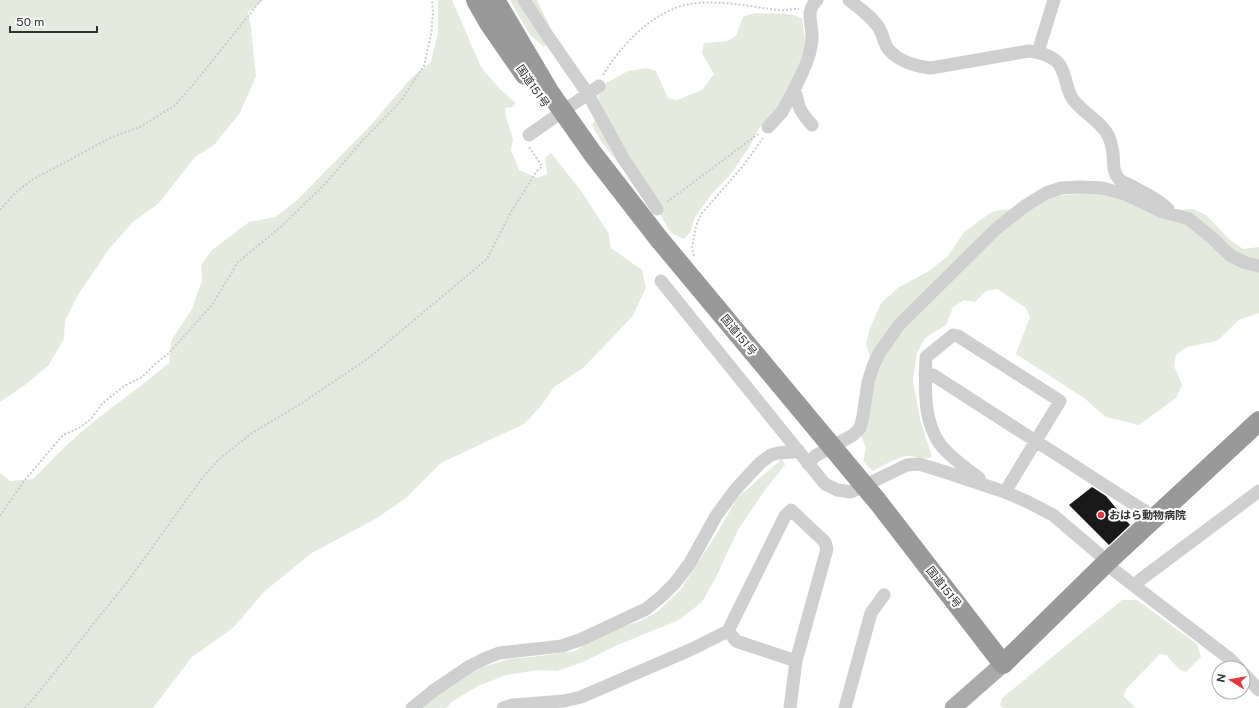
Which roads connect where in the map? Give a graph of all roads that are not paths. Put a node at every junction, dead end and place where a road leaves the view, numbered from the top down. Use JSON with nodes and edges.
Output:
{"nodes":[{"id":1,"x":476,"y":0,"type":"edge"},
{"id":2,"x":495,"y":0,"type":"edge"},
{"id":3,"x":524,"y":0,"type":"edge"},
{"id":4,"x":849,"y":0,"type":"edge"},
{"id":5,"x":1054,"y":0,"type":"edge"},
{"id":6,"x":810,"y":5,"type":"edge"},
{"id":7,"x":1038,"y":52,"type":"junction"},
{"id":8,"x":599,"y":86,"type":"road end"},
{"id":9,"x":794,"y":90,"type":"junction"},
{"id":10,"x":586,"y":96,"type":"junction"},
{"id":11,"x":812,"y":125,"type":"dead end"},
{"id":12,"x":768,"y":127,"type":"road end"},
{"id":13,"x":529,"y":135,"type":"road end"},
{"id":14,"x":657,"y":209,"type":"road end"},
{"id":15,"x":1171,"y":214,"type":"junction"},
{"id":16,"x":659,"y":239,"type":"junction"},
{"id":17,"x":1259,"y":266,"type":"edge"},
{"id":18,"x":661,"y":281,"type":"dead end"},
{"id":19,"x":925,"y":375,"type":"junction"},
{"id":20,"x":1259,"y":421,"type":"edge"},
{"id":21,"x":1036,"y":441,"type":"junction"},
{"id":22,"x":798,"y":450,"type":"junction"},
{"id":23,"x":808,"y":464,"type":"junction"},
{"id":24,"x":980,"y":484,"type":"junction"},
{"id":25,"x":1259,"y":491,"type":"edge"},
{"id":26,"x":1005,"y":492,"type":"junction"},
{"id":27,"x":1153,"y":519,"type":"junction"},
{"id":28,"x":1107,"y":562,"type":"junction"},
{"id":29,"x":1135,"y":586,"type":"junction"},
{"id":30,"x":884,"y":595,"type":"dead end"},
{"id":31,"x":728,"y":631,"type":"junction"},
{"id":32,"x":1231,"y":660,"type":"edge"},
{"id":33,"x":796,"y":661,"type":"junction"},
{"id":34,"x":1003,"y":664,"type":"junction"},
{"id":35,"x":1251,"y":682,"type":"edge"},
{"id":36,"x":1259,"y":690,"type":"edge"},
{"id":37,"x":532,"y":706,"type":"edge"},
{"id":38,"x":412,"y":708,"type":"edge"},
{"id":39,"x":503,"y":708,"type":"edge"},
{"id":40,"x":790,"y":708,"type":"edge"},
{"id":41,"x":845,"y":708,"type":"edge"},
{"id":42,"x":953,"y":708,"type":"edge"}],
"edges":[{"from":1,"to":16,"type":"highway","name":"国道151号"},
{"from":2,"to":16,"type":"highway","name":"国道151号"},
{"from":3,"to":10,"type":"street"},
{"from":4,"to":7,"type":"street"},
{"from":5,"to":7,"type":"street"},
{"from":6,"to":9,"type":"street"},
{"from":7,"to":15,"type":"street"},
{"from":8,"to":10,"type":"street"},
{"from":9,"to":11,"type":"street"},
{"from":9,"to":12,"type":"street"},
{"from":10,"to":13,"type":"street"},
{"from":10,"to":14,"type":"street"},
{"from":15,"to":17,"type":"street"},
{"from":15,"to":23,"type":"street"},
{"from":16,"to":34,"type":"highway","name":"国道151号"},
{"from":18,"to":22,"type":"street"},
{"from":19,"to":21,"type":"street"},
{"from":19,"to":21,"type":"street"},
{"from":19,"to":24,"type":"street"},
{"from":20,"to":27,"type":"highway"},
{"from":21,"to":26,"type":"street"},
{"from":21,"to":27,"type":"street"},
{"from":22,"to":23,"type":"street"},
{"from":22,"to":38,"type":"street"},
{"from":23,"to":24,"type":"street"},
{"from":24,"to":26,"type":"street"},
{"from":25,"to":29,"type":"street"},
{"from":26,"to":28,"type":"street"},
{"from":27,"to":28,"type":"highway"},
{"from":28,"to":29,"type":"street"},
{"from":28,"to":34,"type":"highway"},
{"from":29,"to":32,"type":"street"},
{"from":30,"to":41,"type":"street"},
{"from":31,"to":33,"type":"street"},
{"from":31,"to":33,"type":"street"},
{"from":31,"to":37,"type":"street"},
{"from":33,"to":40,"type":"street"},
{"from":34,"to":42,"type":"main road"},
{"from":35,"to":36,"type":"street"},
{"from":37,"to":39,"type":"street"}]}
